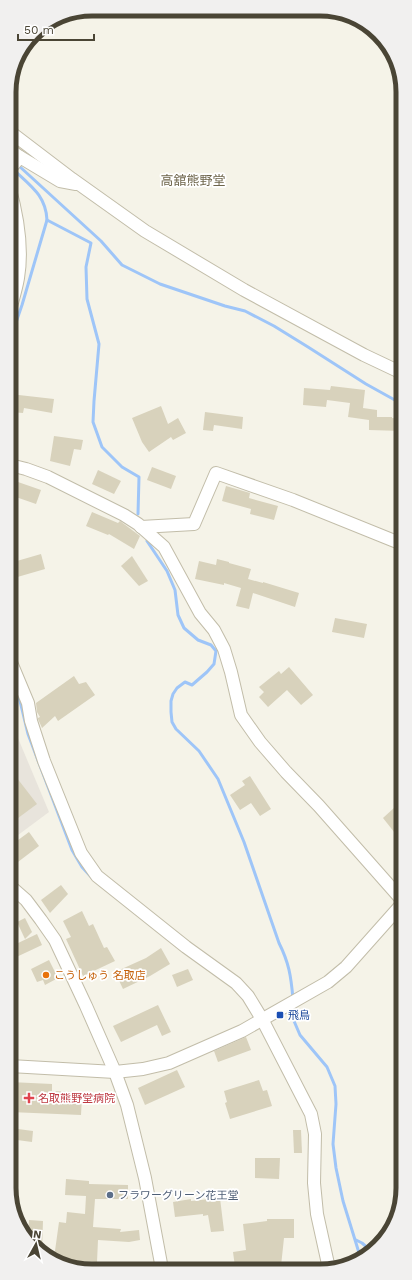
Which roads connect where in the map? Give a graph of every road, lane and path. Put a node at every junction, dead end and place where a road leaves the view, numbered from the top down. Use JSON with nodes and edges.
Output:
{"nodes":[{"id":1,"x":16,"y":136,"type":"edge"},
{"id":2,"x":16,"y":154,"type":"edge"},
{"id":3,"x":20,"y":157,"type":"junction"},
{"id":4,"x":16,"y":162,"type":"edge"},
{"id":5,"x":82,"y":186,"type":"junction"},
{"id":6,"x":16,"y":212,"type":"edge"},
{"id":7,"x":16,"y":268,"type":"edge"},
{"id":8,"x":396,"y":370,"type":"edge"},
{"id":9,"x":16,"y":466,"type":"edge"},
{"id":10,"x":141,"y":526,"type":"junction"},
{"id":11,"x":396,"y":542,"type":"edge"},
{"id":12,"x":16,"y":674,"type":"edge"},
{"id":13,"x":16,"y":891,"type":"edge"},
{"id":14,"x":396,"y":893,"type":"edge"},
{"id":15,"x":396,"y":911,"type":"edge"},
{"id":16,"x":258,"y":1021,"type":"junction"},
{"id":17,"x":16,"y":1066,"type":"edge"},
{"id":18,"x":115,"y":1072,"type":"junction"},
{"id":19,"x":328,"y":1263,"type":"edge"},
{"id":20,"x":161,"y":1264,"type":"edge"}],
"edges":[{"from":1,"to":5,"type":"street"},
{"from":2,"to":3,"type":"street"},
{"from":3,"to":4,"type":"street"},
{"from":3,"to":5,"type":"street"},
{"from":5,"to":8,"type":"street"},
{"from":6,"to":7,"type":"street"},
{"from":9,"to":10,"type":"street"},
{"from":10,"to":11,"type":"street"},
{"from":10,"to":14,"type":"street"},
{"from":12,"to":16,"type":"street"},
{"from":13,"to":18,"type":"street"},
{"from":15,"to":16,"type":"street"},
{"from":16,"to":18,"type":"street"},
{"from":16,"to":19,"type":"street"},
{"from":17,"to":18,"type":"street"},
{"from":18,"to":20,"type":"street"}]}
